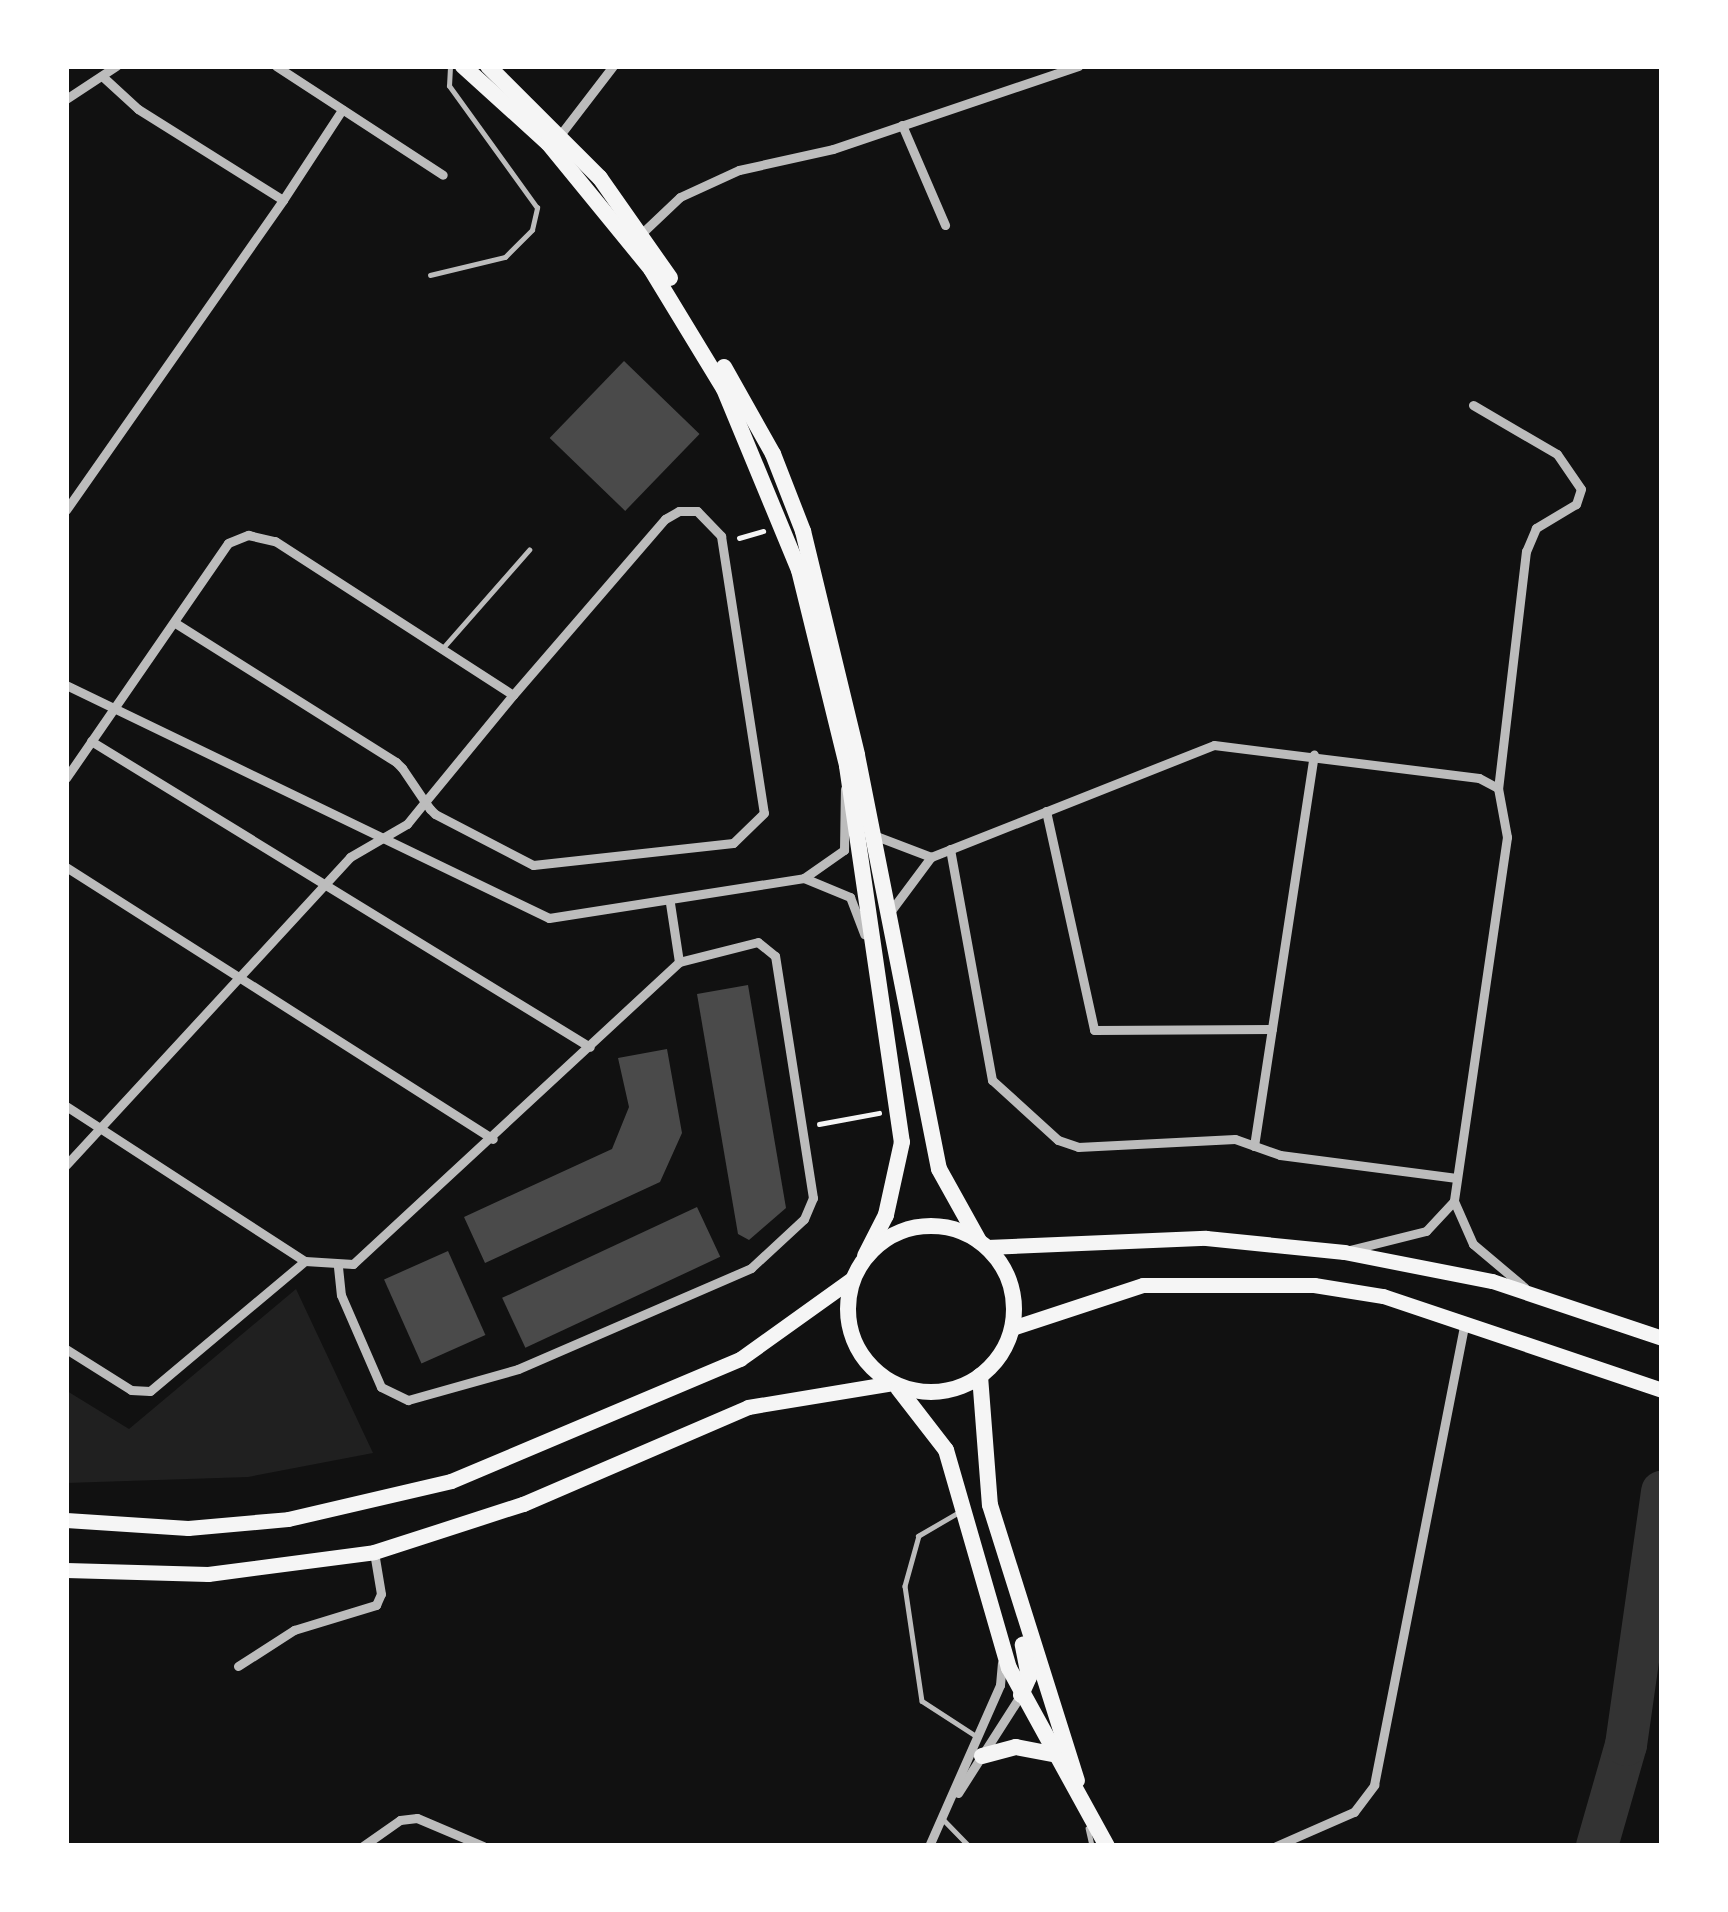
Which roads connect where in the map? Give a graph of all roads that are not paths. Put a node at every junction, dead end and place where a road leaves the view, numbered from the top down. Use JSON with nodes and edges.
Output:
{"nodes":[{"id":1,"x":116,"y":66,"type":"edge"},
{"id":2,"x":276,"y":66,"type":"edge"},
{"id":3,"x":450,"y":66,"type":"edge"},
{"id":4,"x":463,"y":66,"type":"edge"},
{"id":5,"x":488,"y":66,"type":"edge"},
{"id":6,"x":613,"y":66,"type":"edge"},
{"id":7,"x":1078,"y":66,"type":"edge"},
{"id":8,"x":102,"y":76,"type":"junction"},
{"id":9,"x":66,"y":99,"type":"edge"},
{"id":10,"x":342,"y":110,"type":"junction"},
{"id":11,"x":902,"y":125,"type":"junction"},
{"id":12,"x":560,"y":135,"type":"junction"},
{"id":13,"x":443,"y":175,"type":"dead end"},
{"id":14,"x":283,"y":200,"type":"junction"},
{"id":15,"x":945,"y":225,"type":"dead end"},
{"id":16,"x":642,"y":233,"type":"junction"},
{"id":17,"x":430,"y":275,"type":"dead end"},
{"id":18,"x":1473,"y":405,"type":"dead end"},
{"id":19,"x":66,"y":510,"type":"edge"},
{"id":20,"x":529,"y":550,"type":"dead end"},
{"id":21,"x":174,"y":622,"type":"junction"},
{"id":22,"x":442,"y":649,"type":"junction"},
{"id":23,"x":66,"y":685,"type":"edge"},
{"id":24,"x":513,"y":694,"type":"junction"},
{"id":25,"x":116,"y":707,"type":"junction"},
{"id":26,"x":91,"y":741,"type":"junction"},
{"id":27,"x":1314,"y":755,"type":"junction"},
{"id":28,"x":847,"y":766,"type":"junction"},
{"id":29,"x":66,"y":778,"type":"edge"},
{"id":30,"x":1498,"y":788,"type":"junction"},
{"id":31,"x":425,"y":802,"type":"junction"},
{"id":32,"x":1046,"y":811,"type":"junction"},
{"id":33,"x":872,"y":834,"type":"junction"},
{"id":34,"x":379,"y":840,"type":"junction"},
{"id":35,"x":950,"y":849,"type":"junction"},
{"id":36,"x":931,"y":857,"type":"junction"},
{"id":37,"x":66,"y":867,"type":"edge"},
{"id":38,"x":804,"y":878,"type":"junction"},
{"id":39,"x":327,"y":885,"type":"junction"},
{"id":40,"x":670,"y":903,"type":"junction"},
{"id":41,"x":887,"y":916,"type":"junction"},
{"id":42,"x":679,"y":962,"type":"junction"},
{"id":43,"x":244,"y":975,"type":"junction"},
{"id":44,"x":887,"y":1007,"type":"junction"},
{"id":45,"x":1272,"y":1029,"type":"junction"},
{"id":46,"x":590,"y":1047,"type":"junction"},
{"id":47,"x":66,"y":1106,"type":"edge"},
{"id":48,"x":101,"y":1126,"type":"junction"},
{"id":49,"x":493,"y":1139,"type":"junction"},
{"id":50,"x":1253,"y":1146,"type":"junction"},
{"id":51,"x":66,"y":1166,"type":"edge"},
{"id":52,"x":1457,"y":1178,"type":"junction"},
{"id":53,"x":1454,"y":1201,"type":"junction"},
{"id":54,"x":983,"y":1244,"type":"junction"},
{"id":55,"x":1344,"y":1252,"type":"junction"},
{"id":56,"x":865,"y":1256,"type":"junction"},
{"id":57,"x":305,"y":1261,"type":"junction"},
{"id":58,"x":338,"y":1267,"type":"junction"},
{"id":59,"x":853,"y":1278,"type":"junction"},
{"id":60,"x":1531,"y":1293,"type":"junction"},
{"id":61,"x":1465,"y":1322,"type":"junction"},
{"id":62,"x":1012,"y":1328,"type":"junction"},
{"id":63,"x":1662,"y":1338,"type":"edge"},
{"id":64,"x":66,"y":1349,"type":"edge"},
{"id":65,"x":980,"y":1376,"type":"junction"},
{"id":66,"x":893,"y":1383,"type":"junction"},
{"id":67,"x":1662,"y":1390,"type":"edge"},
{"id":68,"x":967,"y":1508,"type":"junction"},
{"id":69,"x":66,"y":1520,"type":"edge"},
{"id":70,"x":374,"y":1552,"type":"junction"},
{"id":71,"x":66,"y":1570,"type":"edge"},
{"id":72,"x":1006,"y":1572,"type":"junction"},
{"id":73,"x":1002,"y":1646,"type":"junction"},
{"id":74,"x":238,"y":1666,"type":"dead end"},
{"id":75,"x":1021,"y":1695,"type":"junction"},
{"id":76,"x":976,"y":1736,"type":"junction"},
{"id":77,"x":1053,"y":1754,"type":"junction"},
{"id":78,"x":982,"y":1756,"type":"junction"},
{"id":79,"x":1082,"y":1798,"type":"junction"},
{"id":80,"x":942,"y":1818,"type":"junction"},
{"id":81,"x":362,"y":1846,"type":"edge"},
{"id":82,"x":483,"y":1846,"type":"edge"},
{"id":83,"x":929,"y":1846,"type":"edge"},
{"id":84,"x":970,"y":1846,"type":"edge"},
{"id":85,"x":1092,"y":1846,"type":"edge"},
{"id":86,"x":1106,"y":1846,"type":"edge"},
{"id":87,"x":1276,"y":1846,"type":"edge"}],
"edges":[{"from":1,"to":8,"type":"street"},
{"from":2,"to":10,"type":"street"},
{"from":3,"to":17,"type":"lane"},
{"from":4,"to":28,"type":"highway"},
{"from":5,"to":12,"type":"highway"},
{"from":6,"to":12,"type":"street"},
{"from":7,"to":11,"type":"street"},
{"from":8,"to":9,"type":"street"},
{"from":8,"to":14,"type":"street"},
{"from":10,"to":13,"type":"street"},
{"from":10,"to":14,"type":"street"},
{"from":11,"to":15,"type":"street"},
{"from":11,"to":16,"type":"street"},
{"from":12,"to":16,"type":"highway"},
{"from":14,"to":19,"type":"street"},
{"from":16,"to":33,"type":"highway"},
{"from":18,"to":30,"type":"street"},
{"from":20,"to":22,"type":"lane"},
{"from":21,"to":22,"type":"street"},
{"from":21,"to":25,"type":"street"},
{"from":21,"to":31,"type":"street"},
{"from":22,"to":24,"type":"street"},
{"from":23,"to":25,"type":"street"},
{"from":24,"to":31,"type":"street"},
{"from":24,"to":31,"type":"street"},
{"from":25,"to":26,"type":"street"},
{"from":25,"to":34,"type":"street"},
{"from":26,"to":29,"type":"street"},
{"from":26,"to":39,"type":"street"},
{"from":27,"to":30,"type":"street"},
{"from":27,"to":32,"type":"street"},
{"from":27,"to":45,"type":"street"},
{"from":28,"to":38,"type":"street"},
{"from":28,"to":44,"type":"highway"},
{"from":30,"to":52,"type":"street"},
{"from":31,"to":34,"type":"street"},
{"from":32,"to":35,"type":"street"},
{"from":32,"to":45,"type":"street"},
{"from":33,"to":36,"type":"street"},
{"from":33,"to":41,"type":"highway"},
{"from":34,"to":39,"type":"street"},
{"from":34,"to":40,"type":"street"},
{"from":35,"to":36,"type":"street"},
{"from":35,"to":50,"type":"street"},
{"from":36,"to":41,"type":"street"},
{"from":37,"to":43,"type":"street"},
{"from":38,"to":40,"type":"street"},
{"from":38,"to":44,"type":"street"},
{"from":39,"to":43,"type":"street"},
{"from":39,"to":46,"type":"street"},
{"from":40,"to":42,"type":"street"},
{"from":41,"to":54,"type":"highway"},
{"from":42,"to":46,"type":"street"},
{"from":42,"to":58,"type":"street"},
{"from":43,"to":48,"type":"street"},
{"from":43,"to":49,"type":"street"},
{"from":44,"to":56,"type":"highway"},
{"from":45,"to":50,"type":"street"},
{"from":46,"to":49,"type":"street"},
{"from":47,"to":48,"type":"street"},
{"from":48,"to":51,"type":"street"},
{"from":48,"to":57,"type":"street"},
{"from":49,"to":58,"type":"street"},
{"from":50,"to":52,"type":"street"},
{"from":52,"to":53,"type":"street"},
{"from":53,"to":55,"type":"street"},
{"from":53,"to":60,"type":"street"},
{"from":54,"to":55,"type":"main road"},
{"from":54,"to":56,"type":"highway"},
{"from":54,"to":62,"type":"highway"},
{"from":55,"to":60,"type":"main road"},
{"from":56,"to":59,"type":"highway"},
{"from":57,"to":58,"type":"street"},
{"from":57,"to":64,"type":"street"},
{"from":59,"to":66,"type":"highway"},
{"from":59,"to":69,"type":"main road"},
{"from":60,"to":63,"type":"main road"},
{"from":61,"to":62,"type":"main road"},
{"from":61,"to":67,"type":"main road"},
{"from":61,"to":87,"type":"street"},
{"from":62,"to":65,"type":"highway"},
{"from":65,"to":66,"type":"highway"},
{"from":65,"to":72,"type":"highway"},
{"from":66,"to":68,"type":"highway"},
{"from":66,"to":70,"type":"main road"},
{"from":68,"to":73,"type":"highway"},
{"from":68,"to":76,"type":"lane"},
{"from":70,"to":71,"type":"main road"},
{"from":70,"to":74,"type":"street"},
{"from":72,"to":75,"type":"highway"},
{"from":72,"to":79,"type":"highway"},
{"from":73,"to":75,"type":"highway"},
{"from":73,"to":76,"type":"street"},
{"from":75,"to":77,"type":"highway"},
{"from":75,"to":78,"type":"street"},
{"from":76,"to":80,"type":"street"},
{"from":77,"to":78,"type":"highway"},
{"from":77,"to":79,"type":"highway"},
{"from":78,"to":80,"type":"street"},
{"from":79,"to":85,"type":"lane"},
{"from":79,"to":86,"type":"highway"},
{"from":80,"to":83,"type":"street"},
{"from":80,"to":84,"type":"lane"},
{"from":81,"to":82,"type":"street"}]}
